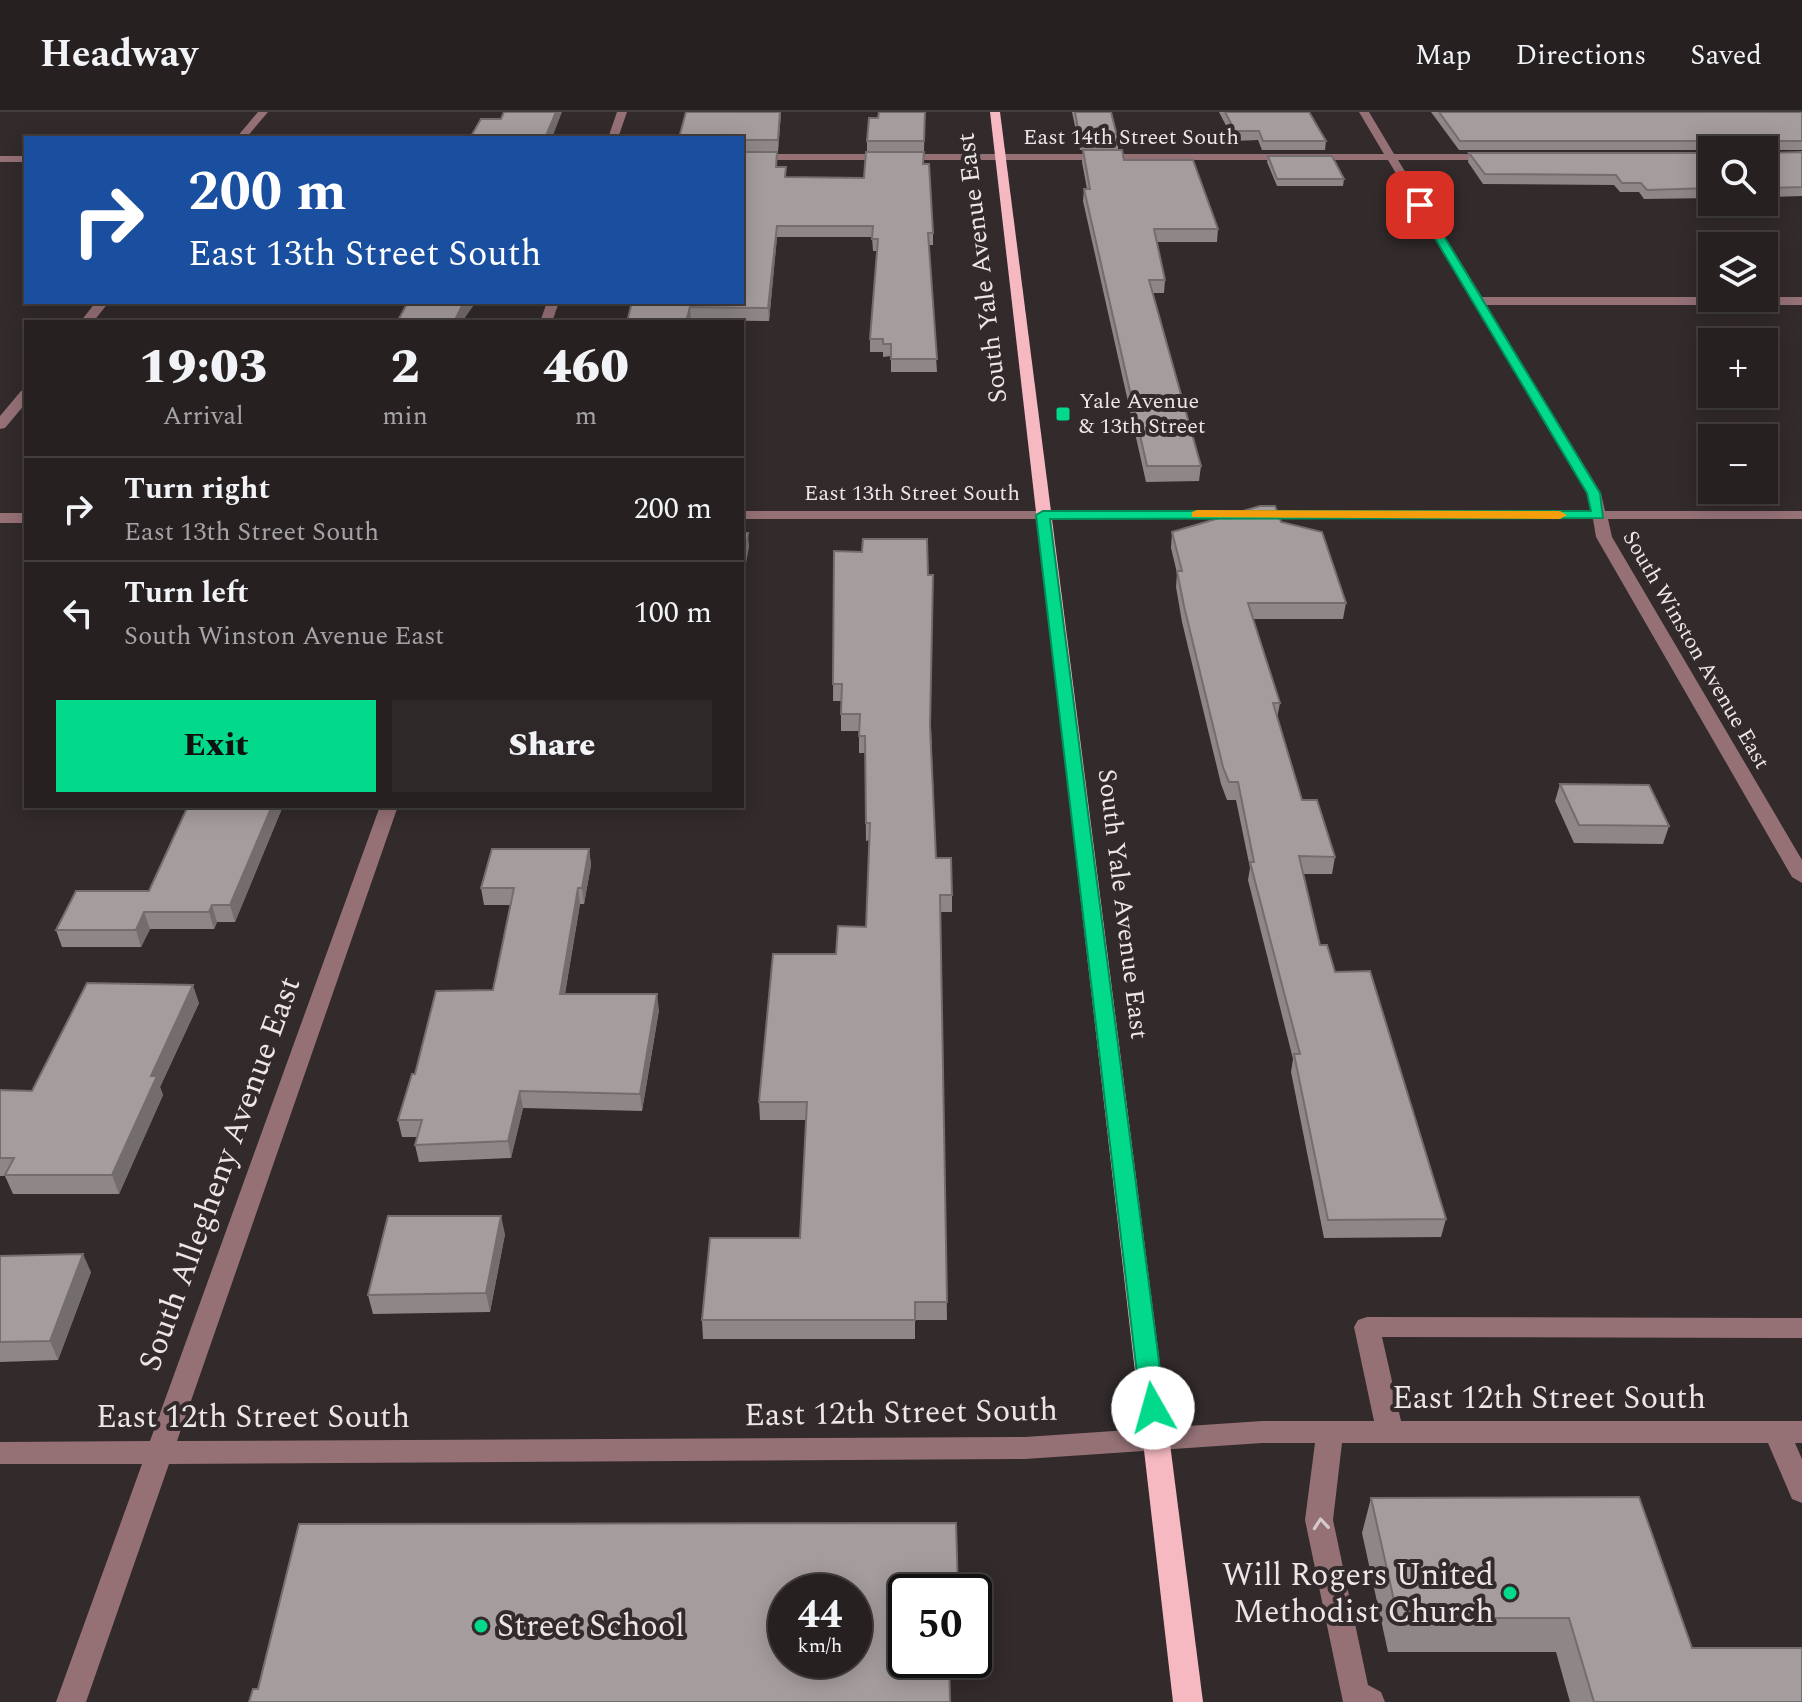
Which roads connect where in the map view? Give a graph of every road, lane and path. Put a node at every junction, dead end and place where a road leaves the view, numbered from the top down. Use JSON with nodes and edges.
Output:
{"nodes":[{"id":1,"x":263,"y":112,"type":"edge"},
{"id":2,"x":622,"y":112,"type":"edge"},
{"id":3,"x":1364,"y":112,"type":"edge"},
{"id":4,"x":996,"y":113,"type":"edge"},
{"id":5,"x":243,"y":136,"type":"edge"},
{"id":6,"x":614,"y":136,"type":"edge"},
{"id":7,"x":744,"y":157,"type":"edge"},
{"id":8,"x":1002,"y":157,"type":"junction"},
{"id":9,"x":1390,"y":157,"type":"junction"},
{"id":10,"x":1506,"y":157,"type":"edge"},
{"id":11,"x":0,"y":159,"type":"edge"},
{"id":12,"x":24,"y":159,"type":"edge"},
{"id":13,"x":1478,"y":301,"type":"junction"},
{"id":14,"x":1802,"y":301,"type":"edge"},
{"id":15,"x":101,"y":304,"type":"edge"},
{"id":16,"x":88,"y":320,"type":"edge"},
{"id":17,"x":24,"y":396,"type":"edge"},
{"id":18,"x":0,"y":425,"type":"edge"},
{"id":19,"x":744,"y":515,"type":"edge"},
{"id":20,"x":1043,"y":515,"type":"junction"},
{"id":21,"x":1598,"y":515,"type":"junction"},
{"id":22,"x":1802,"y":515,"type":"edge"},
{"id":23,"x":0,"y":518,"type":"edge"},
{"id":24,"x":24,"y":518,"type":"edge"},
{"id":25,"x":388,"y":808,"type":"edge"},
{"id":26,"x":1802,"y":877,"type":"edge"},
{"id":27,"x":1802,"y":1328,"type":"edge"},
{"id":28,"x":1330,"y":1432,"type":"junction"},
{"id":29,"x":1390,"y":1432,"type":"junction"},
{"id":30,"x":1790,"y":1432,"type":"edge"},
{"id":31,"x":1157,"y":1439,"type":"junction"},
{"id":32,"x":160,"y":1451,"type":"junction"},
{"id":33,"x":0,"y":1453,"type":"edge"},
{"id":34,"x":1802,"y":1491,"type":"edge"},
{"id":35,"x":71,"y":1702,"type":"edge"},
{"id":36,"x":1188,"y":1702,"type":"edge"},
{"id":37,"x":1370,"y":1702,"type":"edge"}],
"edges":[{"from":1,"to":5,"type":"street"},
{"from":2,"to":6,"type":"street"},
{"from":3,"to":9,"type":"street","name":"South Winston Avenue East"},
{"from":4,"to":8,"type":"main road","name":"South Yale Avenue East"},
{"from":7,"to":8,"type":"street","name":"East 14th Street South"},
{"from":8,"to":9,"type":"street","name":"East 14th Street South"},
{"from":8,"to":20,"type":"main road","name":"South Yale Avenue East"},
{"from":9,"to":10,"type":"street","name":"East 14th Street South"},
{"from":9,"to":13,"type":"street","name":"South Winston Avenue East"},
{"from":11,"to":12,"type":"street"},
{"from":13,"to":14,"type":"street"},
{"from":13,"to":21,"type":"street","name":"South Winston Avenue East"},
{"from":15,"to":16,"type":"street"},
{"from":17,"to":18,"type":"street"},
{"from":19,"to":20,"type":"street","name":"East 13th Street South"},
{"from":20,"to":21,"type":"street","name":"East 13th Street South"},
{"from":20,"to":31,"type":"main road","name":"South Yale Avenue East"},
{"from":21,"to":22,"type":"street","name":"East 13th Street South"},
{"from":21,"to":26,"type":"street","name":"South Winston Avenue East"},
{"from":23,"to":24,"type":"street"},
{"from":25,"to":32,"type":"street","name":"South Allegheny Avenue East"},
{"from":27,"to":29,"type":"street"},
{"from":28,"to":29,"type":"street","name":"East 12th Street South"},
{"from":28,"to":31,"type":"street","name":"East 12th Street South"},
{"from":37,"to":28,"type":"street","one_way":true},
{"from":29,"to":30,"type":"street","name":"East 12th Street South"},
{"from":30,"to":34,"type":"street"},
{"from":31,"to":32,"type":"street","name":"East 12th Street South"},
{"from":31,"to":36,"type":"main road","name":"South Yale Avenue East"},
{"from":32,"to":33,"type":"street","name":"East 12th Street South"},
{"from":32,"to":35,"type":"street","name":"South Allegheny Avenue East"}]}
